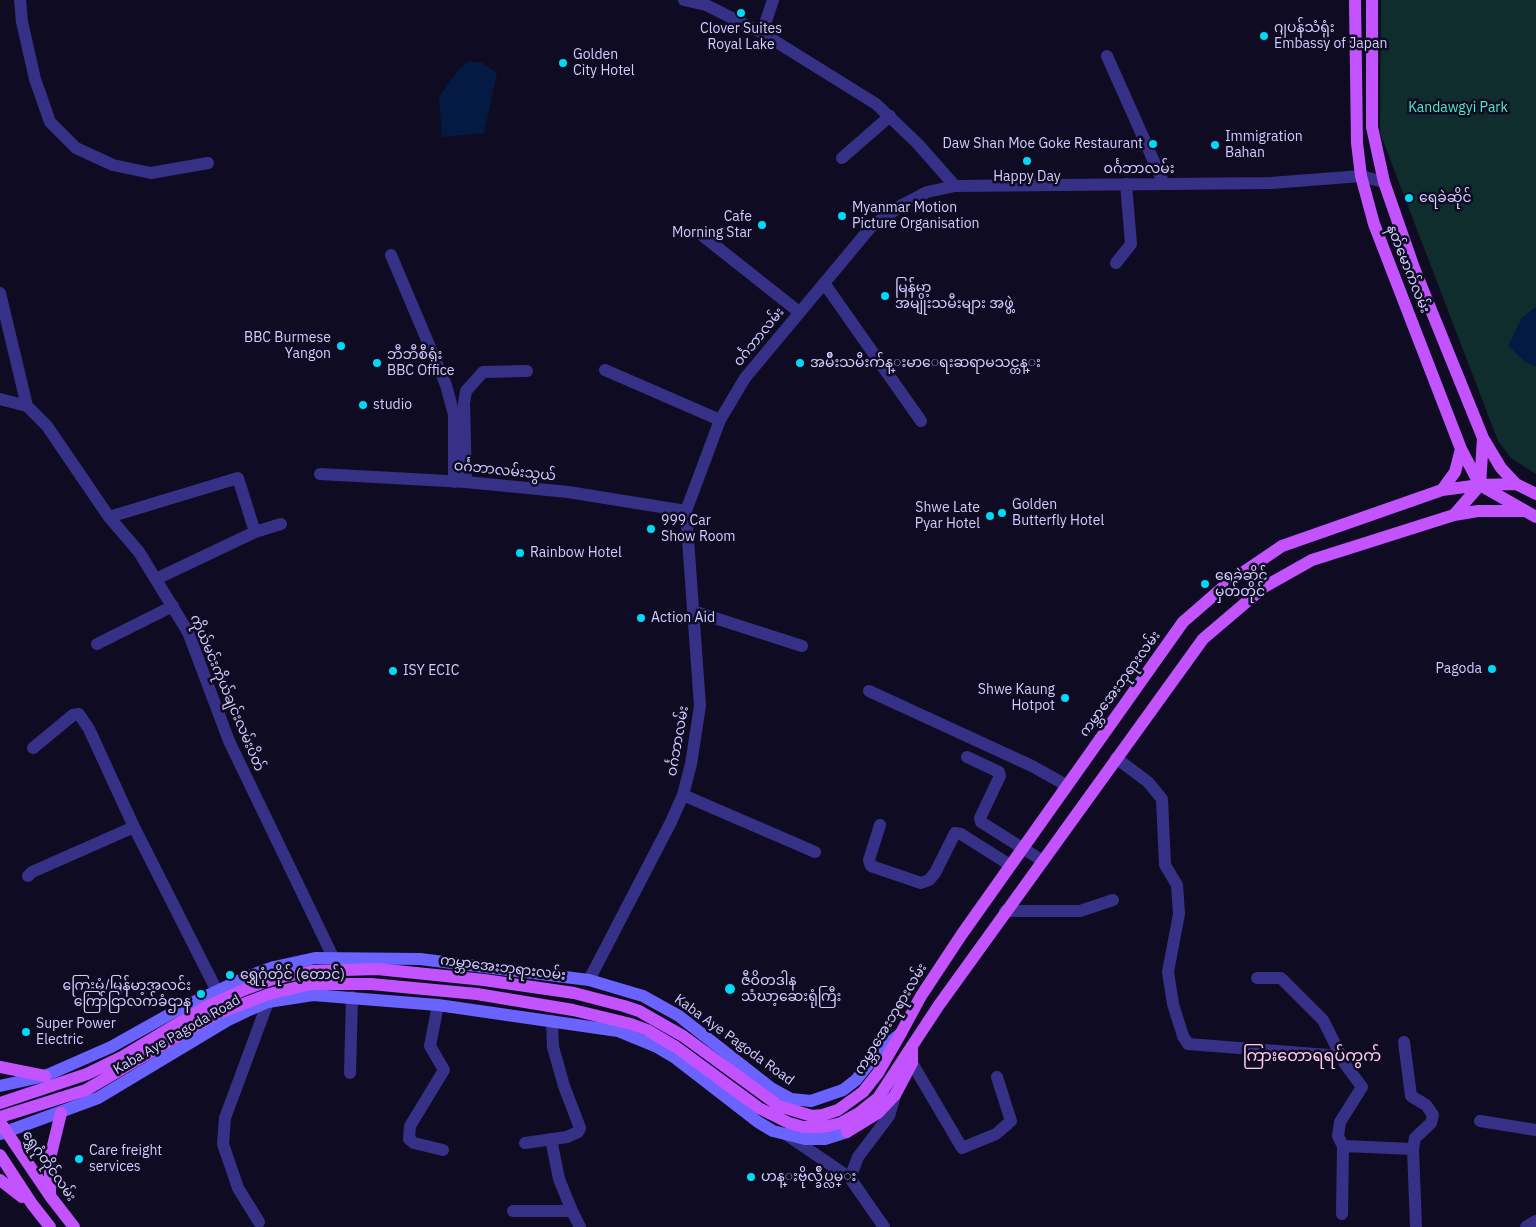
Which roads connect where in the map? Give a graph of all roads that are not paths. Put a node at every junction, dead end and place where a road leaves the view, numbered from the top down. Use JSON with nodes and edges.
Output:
{"nodes":[{"id":1,"x":20,"y":0,"type":"edge"},
{"id":2,"x":684,"y":0,"type":"edge"},
{"id":3,"x":773,"y":0,"type":"edge"},
{"id":4,"x":1355,"y":0,"type":"edge"},
{"id":5,"x":1372,"y":0,"type":"edge"},
{"id":6,"x":707,"y":3,"type":"edge"},
{"id":7,"x":762,"y":33,"type":"junction"},
{"id":8,"x":1107,"y":56,"type":"dead end"},
{"id":9,"x":890,"y":116,"type":"junction"},
{"id":10,"x":842,"y":158,"type":"dead end"},
{"id":11,"x":208,"y":163,"type":"dead end"},
{"id":12,"x":1361,"y":176,"type":"junction"},
{"id":13,"x":1384,"y":182,"type":"junction"},
{"id":14,"x":1126,"y":184,"type":"junction"},
{"id":15,"x":1164,"y":184,"type":"junction"},
{"id":16,"x":955,"y":186,"type":"junction"},
{"id":17,"x":703,"y":236,"type":"dead end"},
{"id":18,"x":392,"y":255,"type":"dead end"},
{"id":19,"x":1116,"y":263,"type":"dead end"},
{"id":20,"x":824,"y":283,"type":"junction"},
{"id":21,"x":0,"y":292,"type":"edge"},
{"id":22,"x":800,"y":312,"type":"junction"},
{"id":23,"x":527,"y":370,"type":"dead end"},
{"id":24,"x":605,"y":370,"type":"dead end"},
{"id":25,"x":0,"y":399,"type":"edge"},
{"id":26,"x":27,"y":406,"type":"junction"},
{"id":27,"x":720,"y":420,"type":"junction"},
{"id":28,"x":921,"y":421,"type":"dead end"},
{"id":29,"x":1483,"y":438,"type":"junction"},
{"id":30,"x":1461,"y":449,"type":"junction"},
{"id":31,"x":320,"y":474,"type":"dead end"},
{"id":32,"x":460,"y":482,"type":"junction"},
{"id":33,"x":1516,"y":484,"type":"junction"},
{"id":34,"x":1480,"y":485,"type":"junction"},
{"id":35,"x":1442,"y":490,"type":"junction"},
{"id":36,"x":1536,"y":494,"type":"edge"},
{"id":37,"x":686,"y":511,"type":"junction"},
{"id":38,"x":1531,"y":514,"type":"edge"},
{"id":39,"x":1454,"y":515,"type":"junction"},
{"id":40,"x":109,"y":517,"type":"junction"},
{"id":41,"x":281,"y":524,"type":"dead end"},
{"id":42,"x":255,"y":532,"type":"junction"},
{"id":43,"x":156,"y":579,"type":"junction"},
{"id":44,"x":173,"y":606,"type":"junction"},
{"id":45,"x":693,"y":611,"type":"junction"},
{"id":46,"x":96,"y":644,"type":"dead end"},
{"id":47,"x":802,"y":646,"type":"dead end"},
{"id":48,"x":869,"y":691,"type":"dead end"},
{"id":49,"x":33,"y":748,"type":"dead end"},
{"id":50,"x":967,"y":757,"type":"dead end"},
{"id":51,"x":1116,"y":758,"type":"junction"},
{"id":52,"x":1066,"y":785,"type":"junction"},
{"id":53,"x":683,"y":795,"type":"junction"},
{"id":54,"x":880,"y":825,"type":"dead end"},
{"id":55,"x":134,"y":827,"type":"junction"},
{"id":56,"x":1023,"y":846,"type":"junction"},
{"id":57,"x":815,"y":852,"type":"dead end"},
{"id":58,"x":1043,"y":861,"type":"junction"},
{"id":59,"x":1010,"y":865,"type":"junction"},
{"id":60,"x":28,"y":876,"type":"dead end"},
{"id":61,"x":1113,"y":900,"type":"dead end"},
{"id":62,"x":1006,"y":911,"type":"junction"},
{"id":63,"x":333,"y":957,"type":"junction"},
{"id":64,"x":1257,"y":978,"type":"dead end"},
{"id":65,"x":588,"y":980,"type":"junction"},
{"id":66,"x":217,"y":991,"type":"junction"},
{"id":67,"x":352,"y":997,"type":"junction"},
{"id":68,"x":268,"y":1002,"type":"junction"},
{"id":69,"x":438,"y":1005,"type":"junction"},
{"id":70,"x":228,"y":1020,"type":"junction"},
{"id":71,"x":552,"y":1021,"type":"junction"},
{"id":72,"x":901,"y":1033,"type":"junction"},
{"id":73,"x":1404,"y":1042,"type":"dead end"},
{"id":74,"x":912,"y":1046,"type":"junction"},
{"id":75,"x":1341,"y":1056,"type":"junction"},
{"id":76,"x":912,"y":1063,"type":"junction"},
{"id":77,"x":0,"y":1067,"type":"edge"},
{"id":78,"x":350,"y":1073,"type":"dead end"},
{"id":79,"x":45,"y":1076,"type":"junction"},
{"id":80,"x":997,"y":1077,"type":"dead end"},
{"id":81,"x":0,"y":1086,"type":"edge"},
{"id":82,"x":895,"y":1095,"type":"junction"},
{"id":83,"x":0,"y":1103,"type":"edge"},
{"id":84,"x":60,"y":1114,"type":"junction"},
{"id":85,"x":0,"y":1117,"type":"edge"},
{"id":86,"x":1480,"y":1121,"type":"dead end"},
{"id":87,"x":2,"y":1129,"type":"edge"},
{"id":88,"x":1536,"y":1130,"type":"edge"},
{"id":89,"x":787,"y":1135,"type":"junction"},
{"id":90,"x":551,"y":1139,"type":"junction"},
{"id":91,"x":525,"y":1143,"type":"dead end"},
{"id":92,"x":1344,"y":1146,"type":"junction"},
{"id":93,"x":1414,"y":1149,"type":"junction"},
{"id":94,"x":443,"y":1150,"type":"dead end"},
{"id":95,"x":0,"y":1155,"type":"edge"},
{"id":96,"x":850,"y":1178,"type":"junction"},
{"id":97,"x":0,"y":1180,"type":"edge"},
{"id":98,"x":50,"y":1196,"type":"junction"},
{"id":99,"x":32,"y":1204,"type":"junction"},
{"id":100,"x":513,"y":1211,"type":"dead end"},
{"id":101,"x":572,"y":1211,"type":"junction"},
{"id":102,"x":1342,"y":1214,"type":"dead end"},
{"id":103,"x":1536,"y":1221,"type":"edge"},
{"id":104,"x":259,"y":1222,"type":"dead end"},
{"id":105,"x":50,"y":1227,"type":"edge"},
{"id":106,"x":74,"y":1227,"type":"edge"},
{"id":107,"x":580,"y":1227,"type":"edge"},
{"id":108,"x":884,"y":1227,"type":"edge"},
{"id":109,"x":1416,"y":1227,"type":"edge"},
{"id":110,"x":1526,"y":1227,"type":"edge"}],
"edges":[{"from":1,"to":11,"type":"street"},
{"from":2,"to":6,"type":"street"},
{"from":3,"to":7,"type":"street"},
{"from":4,"to":12,"type":"main road","name":"နတ်မောက်လမ်း"},
{"from":5,"to":13,"type":"main road","name":"နတ်မောက်လမ်း"},
{"from":6,"to":7,"type":"street"},
{"from":7,"to":9,"type":"street"},
{"from":8,"to":15,"type":"street"},
{"from":9,"to":10,"type":"street"},
{"from":9,"to":16,"type":"street"},
{"from":12,"to":13,"type":"street","name":"ဝင်္ဂဘာလမ်း"},
{"from":12,"to":15,"type":"street","name":"ဝင်္ဂဘာလမ်း"},
{"from":12,"to":30,"type":"main road","name":"နတ်မောက်လမ်း"},
{"from":13,"to":29,"type":"main road","name":"နတ်မောက်လမ်း"},
{"from":14,"to":15,"type":"street","name":"ဝင်္ဂဘာလမ်း"},
{"from":14,"to":16,"type":"street","name":"ဝင်္ဂဘာလမ်း"},
{"from":14,"to":19,"type":"street"},
{"from":16,"to":20,"type":"street","name":"ဝင်္ဂဘာလမ်း"},
{"from":17,"to":22,"type":"street"},
{"from":18,"to":32,"type":"street"},
{"from":20,"to":22,"type":"street","name":"ဝင်္ဂဘာလမ်း"},
{"from":20,"to":28,"type":"street"},
{"from":21,"to":26,"type":"street"},
{"from":22,"to":27,"type":"street","name":"ဝင်္ဂဘာလမ်း"},
{"from":23,"to":32,"type":"street"},
{"from":24,"to":27,"type":"street"},
{"from":25,"to":26,"type":"street"},
{"from":26,"to":40,"type":"street","name":"ကိုယ်မင်းကိုယ်ချင်းလမ်းပိတ်"},
{"from":27,"to":37,"type":"street","name":"ဝင်္ဂဘာလမ်း"},
{"from":29,"to":33,"type":"main road","name":"နတ်မောက်လမ်း"},
{"from":29,"to":34,"type":"main road"},
{"from":30,"to":34,"type":"main road","name":"နတ်မောက်လမ်း"},
{"from":30,"to":35,"type":"main road"},
{"from":31,"to":32,"type":"street","name":"ဝင်္ဂဘာလမ်းသွယ်"},
{"from":32,"to":37,"type":"street","name":"ဝင်္ဂဘာလမ်းသွယ်"},
{"from":33,"to":34,"type":"main road","name":"ကမ္ဘာအေးဘုရားလမ်း"},
{"from":33,"to":36,"type":"main road"},
{"from":34,"to":35,"type":"main road","name":"ကမ္ဘာအေးဘုရားလမ်း"},
{"from":34,"to":38,"type":"main road"},
{"from":34,"to":39,"type":"main road"},
{"from":35,"to":52,"type":"main road","name":"ကမ္ဘာအေးဘုရားလမ်း"},
{"from":37,"to":45,"type":"street","name":"ဝင်္ဂဘာလမ်း"},
{"from":38,"to":39,"type":"main road"},
{"from":39,"to":51,"type":"main road"},
{"from":40,"to":42,"type":"street"},
{"from":40,"to":43,"type":"street","name":"ကိုယ်မင်းကိုယ်ချင်းလမ်းပိတ်"},
{"from":41,"to":42,"type":"street"},
{"from":42,"to":43,"type":"street"},
{"from":43,"to":44,"type":"street","name":"ကိုယ်မင်းကိုယ်ချင်းလမ်းပိတ်"},
{"from":44,"to":46,"type":"street"},
{"from":44,"to":63,"type":"street","name":"ကိုယ်မင်းကိုယ်ချင်းလမ်းပိတ်"},
{"from":45,"to":47,"type":"street"},
{"from":45,"to":53,"type":"street","name":"ဝင်္ဂဘာလမ်း"},
{"from":48,"to":52,"type":"street"},
{"from":49,"to":55,"type":"street"},
{"from":50,"to":56,"type":"street"},
{"from":51,"to":58,"type":"main road"},
{"from":51,"to":75,"type":"street"},
{"from":52,"to":56,"type":"main road","name":"ကမ္ဘာအေးဘုရားလမ်း"},
{"from":53,"to":57,"type":"street"},
{"from":53,"to":65,"type":"street","name":"ဝင်္ဂဘာလမ်း"},
{"from":54,"to":59,"type":"street"},
{"from":55,"to":60,"type":"street"},
{"from":55,"to":66,"type":"street"},
{"from":56,"to":58,"type":"street"},
{"from":56,"to":59,"type":"main road","name":"ကမ္ဘာအေးဘုရားလမ်း"},
{"from":58,"to":62,"type":"main road"},
{"from":59,"to":72,"type":"main road","name":"ကမ္ဘာအေးဘုရားလမ်း"},
{"from":61,"to":62,"type":"street"},
{"from":62,"to":74,"type":"main road"},
{"from":63,"to":65,"type":"main road","name":"Kaba Aye Pagoda Road"},
{"from":63,"to":66,"type":"main road","name":"Kaba Aye Pagoda Road"},
{"from":64,"to":75,"type":"street"},
{"from":65,"to":72,"type":"main road","name":"Kaba Aye Pagoda Road"},
{"from":66,"to":70,"type":"main road"},
{"from":66,"to":79,"type":"main road","name":"Kaba Aye Pagoda Road"},
{"from":67,"to":68,"type":"main road","name":"Kaba Aye Pagoda Road"},
{"from":67,"to":69,"type":"main road","name":"Kaba Aye Pagoda Road"},
{"from":67,"to":78,"type":"street"},
{"from":68,"to":70,"type":"main road","name":"Kaba Aye Pagoda Road"},
{"from":68,"to":104,"type":"street"},
{"from":69,"to":71,"type":"main road","name":"Kaba Aye Pagoda Road"},
{"from":69,"to":94,"type":"street"},
{"from":70,"to":84,"type":"main road","name":"Kaba Aye Pagoda Road"},
{"from":71,"to":89,"type":"main road","name":"Kaba Aye Pagoda Road"},
{"from":71,"to":90,"type":"street"},
{"from":72,"to":83,"type":"main road","name":"ကမ္ဘာအေးဘုရားလမ်း","bridge":true},
{"from":73,"to":93,"type":"street"},
{"from":74,"to":76,"type":"main road"},
{"from":74,"to":85,"type":"main road","bridge":true},
{"from":75,"to":92,"type":"street"},
{"from":76,"to":80,"type":"street"},
{"from":76,"to":82,"type":"main road"},
{"from":77,"to":79,"type":"main road"},
{"from":79,"to":81,"type":"main road"},
{"from":82,"to":89,"type":"main road","name":"Kaba Aye Pagoda Road"},
{"from":82,"to":96,"type":"street"},
{"from":84,"to":87,"type":"main road"},
{"from":84,"to":98,"type":"main road"},
{"from":86,"to":88,"type":"street"},
{"from":87,"to":98,"type":"main road","name":"ရွှေဂုံတိုင်လမ်း"},
{"from":89,"to":96,"type":"street"},
{"from":90,"to":91,"type":"street"},
{"from":90,"to":101,"type":"street"},
{"from":92,"to":93,"type":"street"},
{"from":92,"to":102,"type":"street"},
{"from":93,"to":109,"type":"street"},
{"from":95,"to":99,"type":"main road"},
{"from":96,"to":108,"type":"street"},
{"from":97,"to":99,"type":"main road"},
{"from":98,"to":106,"type":"main road","name":"ရွှေဂုံတိုင်လမ်း"},
{"from":99,"to":105,"type":"main road"},
{"from":100,"to":101,"type":"street"},
{"from":101,"to":107,"type":"street"},
{"from":103,"to":110,"type":"street"}]}
